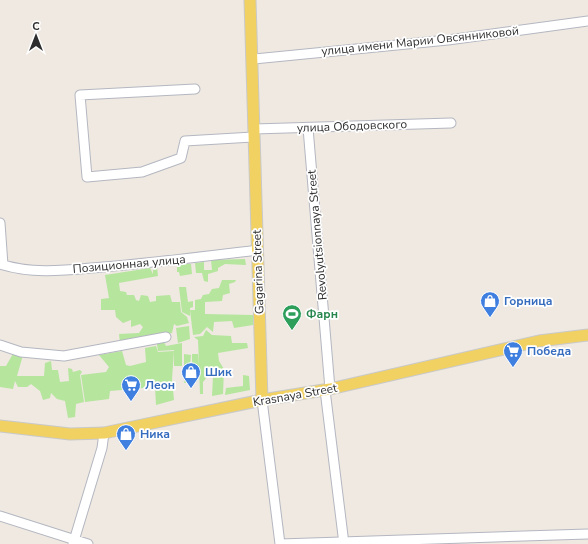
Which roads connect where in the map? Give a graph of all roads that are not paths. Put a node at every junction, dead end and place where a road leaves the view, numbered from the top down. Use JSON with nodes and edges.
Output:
{"nodes":[{"id":1,"x":250,"y":0,"type":"edge"},
{"id":2,"x":588,"y":21,"type":"edge"},
{"id":3,"x":253,"y":59,"type":"junction"},
{"id":4,"x":195,"y":89,"type":"dead end"},
{"id":5,"x":451,"y":123,"type":"dead end"},
{"id":6,"x":308,"y":128,"type":"junction"},
{"id":7,"x":253,"y":133,"type":"junction"},
{"id":8,"x":0,"y":223,"type":"edge"},
{"id":9,"x":258,"y":250,"type":"junction"},
{"id":10,"x":2,"y":264,"type":"edge"},
{"id":11,"x":588,"y":335,"type":"edge"},
{"id":12,"x":166,"y":337,"type":"dead end"},
{"id":13,"x":0,"y":345,"type":"edge"},
{"id":14,"x":328,"y":390,"type":"junction"},
{"id":15,"x":262,"y":400,"type":"junction"},
{"id":16,"x":0,"y":426,"type":"edge"},
{"id":17,"x":104,"y":433,"type":"junction"},
{"id":18,"x":0,"y":516,"type":"edge"},
{"id":19,"x":588,"y":534,"type":"edge"},
{"id":20,"x":73,"y":542,"type":"edge"},
{"id":21,"x":344,"y":543,"type":"edge"},
{"id":22,"x":88,"y":544,"type":"edge"},
{"id":23,"x":280,"y":544,"type":"edge"}],
"edges":[{"from":1,"to":3,"type":"main road","name":"Gagarina Street"},
{"from":2,"to":3,"type":"street","name":"улица имени Марии Овсянниковой"},
{"from":3,"to":7,"type":"main road","name":"Gagarina Street"},
{"from":4,"to":7,"type":"street","name":"улица Ободовского"},
{"from":5,"to":6,"type":"street","name":"улица Ободовского"},
{"from":6,"to":7,"type":"street","name":"улица Ободовского"},
{"from":6,"to":14,"type":"street","name":"Revolyutsionnaya Street"},
{"from":7,"to":9,"type":"main road","name":"Gagarina Street"},
{"from":8,"to":10,"type":"street"},
{"from":9,"to":10,"type":"street","name":"Позиционная улица"},
{"from":9,"to":15,"type":"main road","name":"Gagarina Street"},
{"from":11,"to":14,"type":"main road","name":"Krasnaya Street"},
{"from":12,"to":13,"type":"street"},
{"from":14,"to":15,"type":"main road","name":"Krasnaya Street"},
{"from":14,"to":21,"type":"street","name":"Revolyutsionnaya Street"},
{"from":15,"to":17,"type":"main road","name":"Krasnaya Street"},
{"from":15,"to":23,"type":"street","name":"Gagarina Street"},
{"from":16,"to":17,"type":"main road","name":"Krasnaya Street"},
{"from":17,"to":20,"type":"street"},
{"from":18,"to":20,"type":"street"},
{"from":19,"to":21,"type":"street"},
{"from":20,"to":22,"type":"street"},
{"from":21,"to":23,"type":"street"}]}
